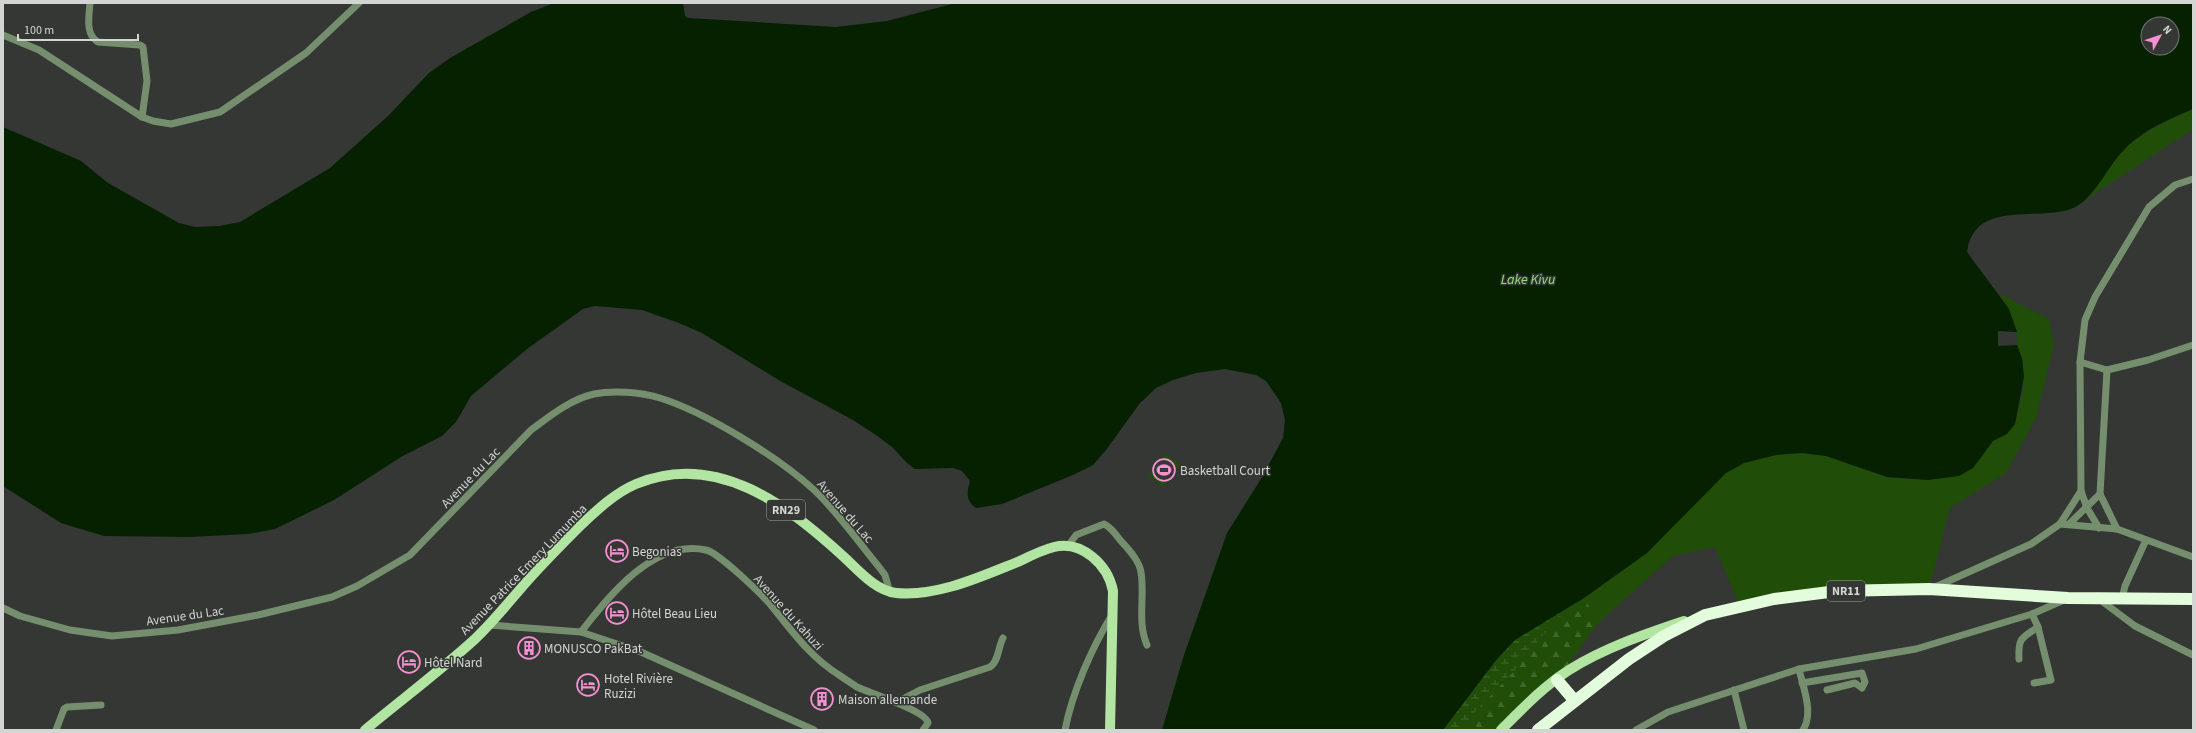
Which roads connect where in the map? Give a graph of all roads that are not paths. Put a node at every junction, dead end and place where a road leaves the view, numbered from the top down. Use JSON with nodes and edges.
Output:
{"nodes":[{"id":1,"x":90,"y":3,"type":"edge"},
{"id":2,"x":359,"y":3,"type":"edge"},
{"id":3,"x":3,"y":35,"type":"edge"},
{"id":4,"x":142,"y":117,"type":"junction"},
{"id":5,"x":2193,"y":179,"type":"edge"},
{"id":6,"x":2193,"y":345,"type":"edge"},
{"id":7,"x":2080,"y":362,"type":"junction"},
{"id":8,"x":2107,"y":370,"type":"junction"},
{"id":9,"x":2082,"y":491,"type":"junction"},
{"id":10,"x":2100,"y":494,"type":"junction"},
{"id":11,"x":2087,"y":508,"type":"junction"},
{"id":12,"x":2060,"y":524,"type":"junction"},
{"id":13,"x":2069,"y":524,"type":"junction"},
{"id":14,"x":2099,"y":528,"type":"junction"},
{"id":15,"x":2117,"y":529,"type":"junction"},
{"id":16,"x":2146,"y":540,"type":"junction"},
{"id":17,"x":1068,"y":546,"type":"junction"},
{"id":18,"x":2193,"y":557,"type":"edge"},
{"id":19,"x":1929,"y":589,"type":"junction"},
{"id":20,"x":890,"y":593,"type":"junction"},
{"id":21,"x":2097,"y":597,"type":"junction"},
{"id":22,"x":2068,"y":598,"type":"junction"},
{"id":23,"x":2122,"y":599,"type":"junction"},
{"id":24,"x":2193,"y":599,"type":"edge"},
{"id":25,"x":3,"y":608,"type":"edge"},
{"id":26,"x":1113,"y":613,"type":"junction"},
{"id":27,"x":2032,"y":614,"type":"junction"},
{"id":28,"x":1705,"y":615,"type":"junction"},
{"id":29,"x":489,"y":625,"type":"junction"},
{"id":30,"x":2038,"y":627,"type":"junction"},
{"id":31,"x":581,"y":632,"type":"junction"},
{"id":32,"x":1003,"y":638,"type":"dead end"},
{"id":33,"x":1147,"y":645,"type":"dead end"},
{"id":34,"x":2193,"y":655,"type":"edge"},
{"id":35,"x":2019,"y":659,"type":"dead end"},
{"id":36,"x":1799,"y":669,"type":"junction"},
{"id":37,"x":1557,"y":680,"type":"junction"},
{"id":38,"x":1802,"y":683,"type":"junction"},
{"id":39,"x":2034,"y":683,"type":"dead end"},
{"id":40,"x":1734,"y":690,"type":"junction"},
{"id":41,"x":1827,"y":690,"type":"dead end"},
{"id":42,"x":1574,"y":700,"type":"junction"},
{"id":43,"x":897,"y":702,"type":"junction"},
{"id":44,"x":101,"y":705,"type":"dead end"},
{"id":45,"x":56,"y":730,"type":"edge"},
{"id":46,"x":365,"y":730,"type":"edge"},
{"id":47,"x":814,"y":730,"type":"edge"},
{"id":48,"x":923,"y":730,"type":"edge"},
{"id":49,"x":1064,"y":730,"type":"edge"},
{"id":50,"x":1110,"y":730,"type":"edge"},
{"id":51,"x":1500,"y":730,"type":"edge"},
{"id":52,"x":1538,"y":730,"type":"edge"},
{"id":53,"x":1636,"y":730,"type":"edge"},
{"id":54,"x":1744,"y":730,"type":"edge"},
{"id":55,"x":1803,"y":730,"type":"edge"}],
"edges":[{"from":1,"to":4,"type":"street"},
{"from":2,"to":4,"type":"street"},
{"from":3,"to":4,"type":"street"},
{"from":5,"to":7,"type":"street"},
{"from":6,"to":8,"type":"street"},
{"from":7,"to":8,"type":"street"},
{"from":7,"to":9,"type":"street"},
{"from":8,"to":10,"type":"street"},
{"from":9,"to":11,"type":"street"},
{"from":9,"to":12,"type":"street"},
{"from":10,"to":11,"type":"street"},
{"from":10,"to":15,"type":"street"},
{"from":11,"to":13,"type":"street"},
{"from":11,"to":14,"type":"street"},
{"from":12,"to":13,"type":"street"},
{"from":12,"to":19,"type":"street"},
{"from":13,"to":14,"type":"street"},
{"from":14,"to":15,"type":"street"},
{"from":15,"to":16,"type":"street"},
{"from":16,"to":18,"type":"street"},
{"from":16,"to":23,"type":"street"},
{"from":17,"to":20,"type":"main road"},
{"from":17,"to":26,"type":"main road"},
{"from":17,"to":33,"type":"street"},
{"from":19,"to":22,"type":"highway","number":"NR11"},
{"from":19,"to":28,"type":"highway","number":"NR11"},
{"from":20,"to":25,"type":"street","name":"Avenue du Lac"},
{"from":20,"to":29,"type":"main road","name":"Avenue Patrice Emery Lumumba","number":"RN29"},
{"from":21,"to":22,"type":"highway","number":"NR11"},
{"from":21,"to":23,"type":"highway","number":"NR11"},
{"from":21,"to":34,"type":"street"},
{"from":22,"to":27,"type":"street"},
{"from":23,"to":24,"type":"highway","number":"NR11"},
{"from":26,"to":49,"type":"street"},
{"from":26,"to":50,"type":"main road"},
{"from":27,"to":30,"type":"street"},
{"from":27,"to":36,"type":"street"},
{"from":28,"to":37,"type":"main road"},
{"from":28,"to":42,"type":"highway","number":"NR11"},
{"from":29,"to":31,"type":"street"},
{"from":29,"to":46,"type":"main road","name":"Avenue Patrice Emery Lumumba","number":"RN29"},
{"from":30,"to":35,"type":"street"},
{"from":30,"to":39,"type":"street"},
{"from":31,"to":43,"type":"street","name":"Avenue du Kahuzi"},
{"from":31,"to":47,"type":"street"},
{"from":32,"to":43,"type":"street"},
{"from":36,"to":38,"type":"street"},
{"from":36,"to":40,"type":"street"},
{"from":37,"to":42,"type":"highway"},
{"from":37,"to":51,"type":"main road"},
{"from":38,"to":41,"type":"street"},
{"from":38,"to":55,"type":"street"},
{"from":40,"to":53,"type":"street"},
{"from":40,"to":54,"type":"street"},
{"from":42,"to":52,"type":"highway","number":"NR11"},
{"from":43,"to":48,"type":"street","name":"Avenue du Kahuzi"},
{"from":44,"to":45,"type":"street"}]}
